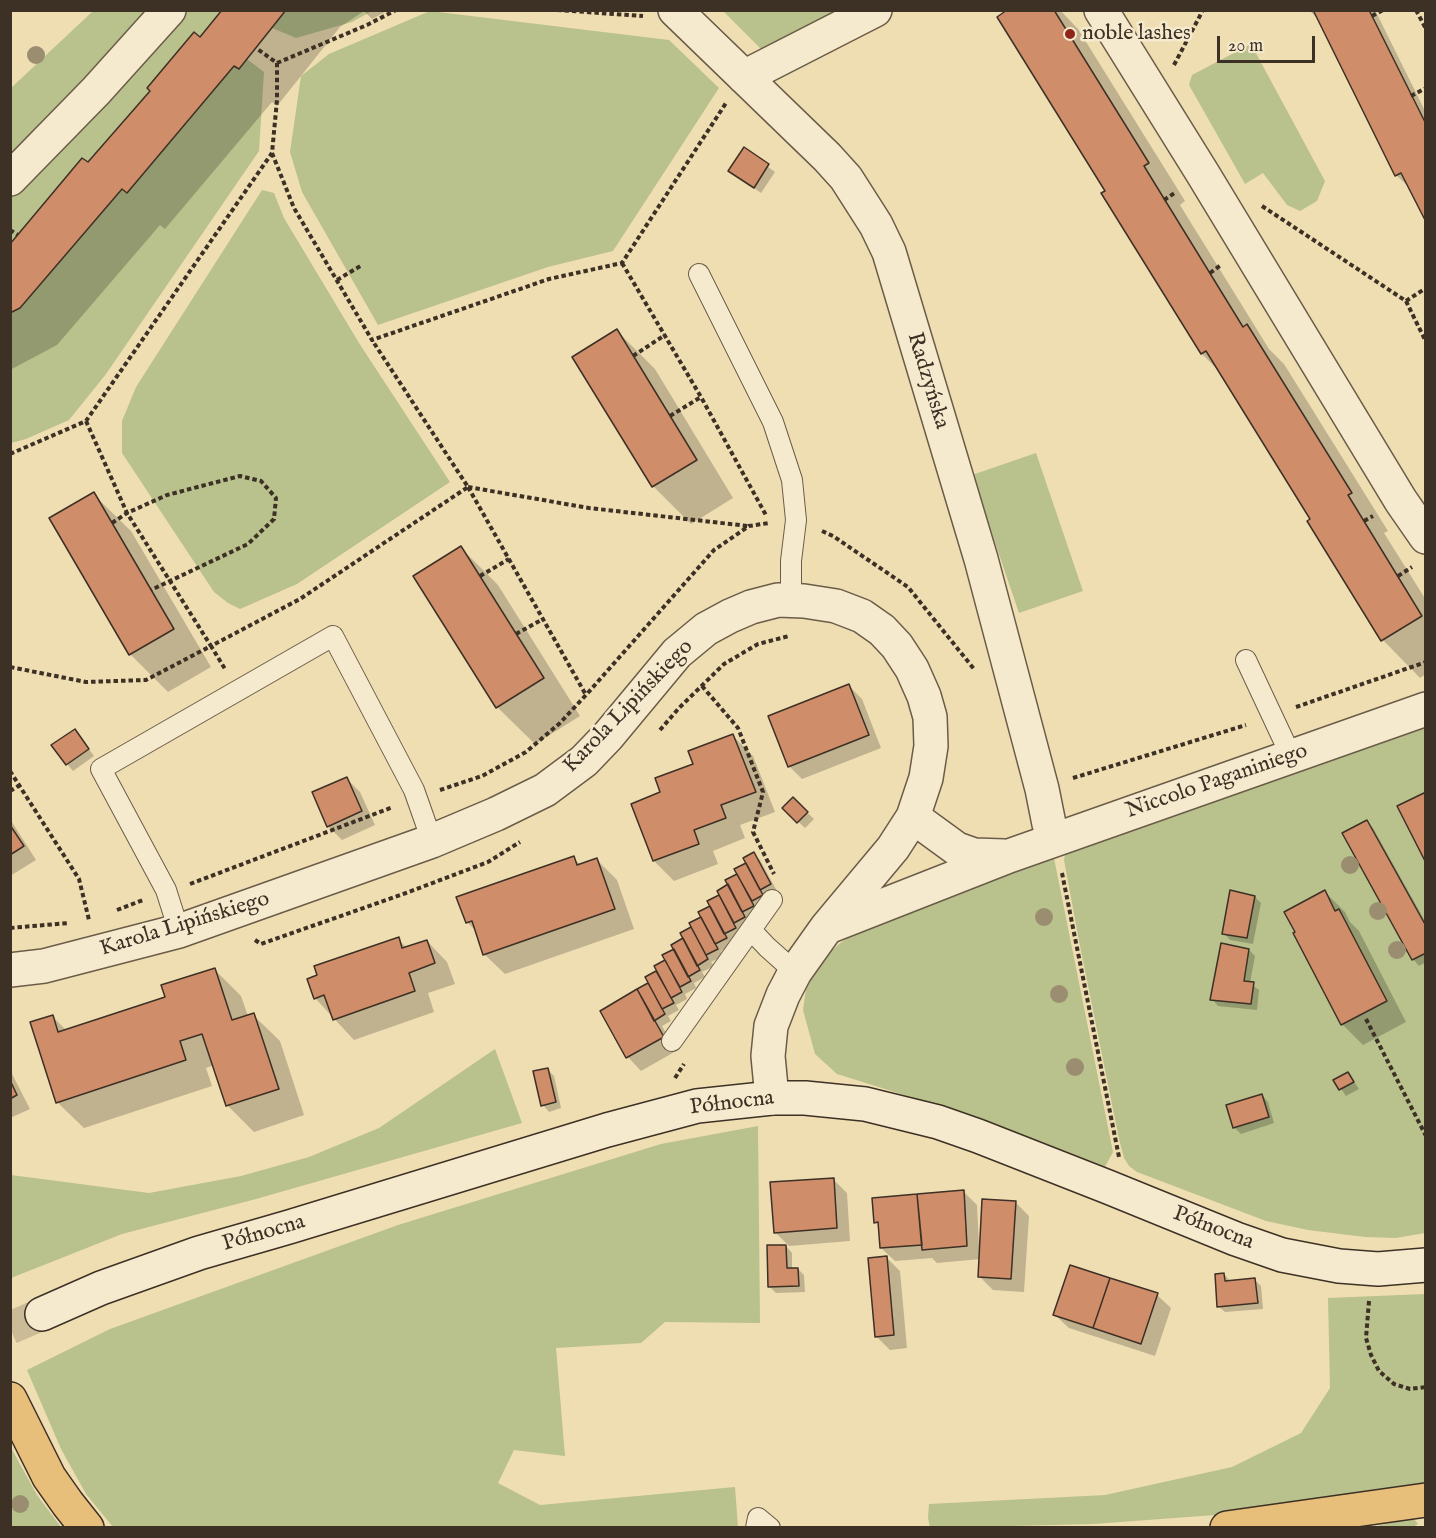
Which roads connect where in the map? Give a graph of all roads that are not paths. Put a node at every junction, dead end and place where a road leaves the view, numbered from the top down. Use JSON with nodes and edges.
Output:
{"nodes":[{"id":1,"x":169,"y":10,"type":"edge"},
{"id":2,"x":875,"y":10,"type":"edge"},
{"id":3,"x":1101,"y":10,"type":"edge"},
{"id":4,"x":679,"y":15,"type":"edge"},
{"id":5,"x":744,"y":77,"type":"junction"},
{"id":6,"x":10,"y":179,"type":"edge"},
{"id":7,"x":699,"y":274,"type":"dead end"},
{"id":8,"x":1425,"y":537,"type":"edge"},
{"id":9,"x":791,"y":601,"type":"junction"},
{"id":10,"x":1246,"y":660,"type":"dead end"},
{"id":11,"x":1425,"y":709,"type":"edge"},
{"id":12,"x":1290,"y":756,"type":"junction"},
{"id":13,"x":913,"y":817,"type":"junction"},
{"id":14,"x":1049,"y":824,"type":"dead end"},
{"id":15,"x":432,"y":841,"type":"junction"},
{"id":16,"x":1009,"y":856,"type":"junction"},
{"id":17,"x":772,"y":900,"type":"dead end"},
{"id":18,"x":827,"y":927,"type":"junction"},
{"id":19,"x":751,"y":930,"type":"junction"},
{"id":20,"x":179,"y":931,"type":"junction"},
{"id":21,"x":10,"y":970,"type":"edge"},
{"id":22,"x":795,"y":972,"type":"junction"},
{"id":23,"x":672,"y":1041,"type":"dead end"},
{"id":24,"x":772,"y":1098,"type":"junction"},
{"id":25,"x":1425,"y":1265,"type":"edge"},
{"id":26,"x":42,"y":1314,"type":"tunnel mouth"},
{"id":27,"x":10,"y":1399,"type":"edge"},
{"id":28,"x":1425,"y":1500,"type":"edge"},
{"id":29,"x":87,"y":1527,"type":"edge"},
{"id":30,"x":756,"y":1527,"type":"edge"},
{"id":31,"x":770,"y":1527,"type":"edge"},
{"id":32,"x":1227,"y":1527,"type":"edge"}],
"edges":[{"from":1,"to":6,"type":"street"},
{"from":2,"to":5,"type":"street"},
{"from":3,"to":8,"type":"street"},
{"from":4,"to":5,"type":"street","name":"Radzyńska"},
{"from":5,"to":14,"type":"street","name":"Radzyńska"},
{"from":7,"to":9,"type":"lane"},
{"from":9,"to":13,"type":"street","name":"Karola Lipińskiego"},
{"from":9,"to":15,"type":"street","name":"Karola Lipińskiego"},
{"from":10,"to":12,"type":"lane"},
{"from":11,"to":12,"type":"street","name":"Niccolo Paganiniego"},
{"from":12,"to":16,"type":"street","name":"Niccolo Paganiniego"},
{"from":13,"to":16,"type":"street","name":"Niccolo Paganiniego"},
{"from":13,"to":18,"type":"street","name":"Karola Lipińskiego"},
{"from":15,"to":20,"type":"street","name":"Karola Lipińskiego"},
{"from":15,"to":20,"type":"lane"},
{"from":16,"to":18,"type":"street","name":"Niccolo Paganiniego"},
{"from":17,"to":19,"type":"lane"},
{"from":18,"to":22,"type":"street","name":"Karola Lipińskiego"},
{"from":19,"to":22,"type":"lane"},
{"from":19,"to":23,"type":"lane"},
{"from":20,"to":21,"type":"street","name":"Karola Lipińskiego"},
{"from":22,"to":24,"type":"street","name":"Karola Lipińskiego"},
{"from":24,"to":25,"type":"street","name":"Północna"},
{"from":24,"to":26,"type":"street","name":"Północna"},
{"from":27,"to":29,"type":"main road"},
{"from":28,"to":32,"type":"main road"},
{"from":30,"to":31,"type":"lane"}]}
